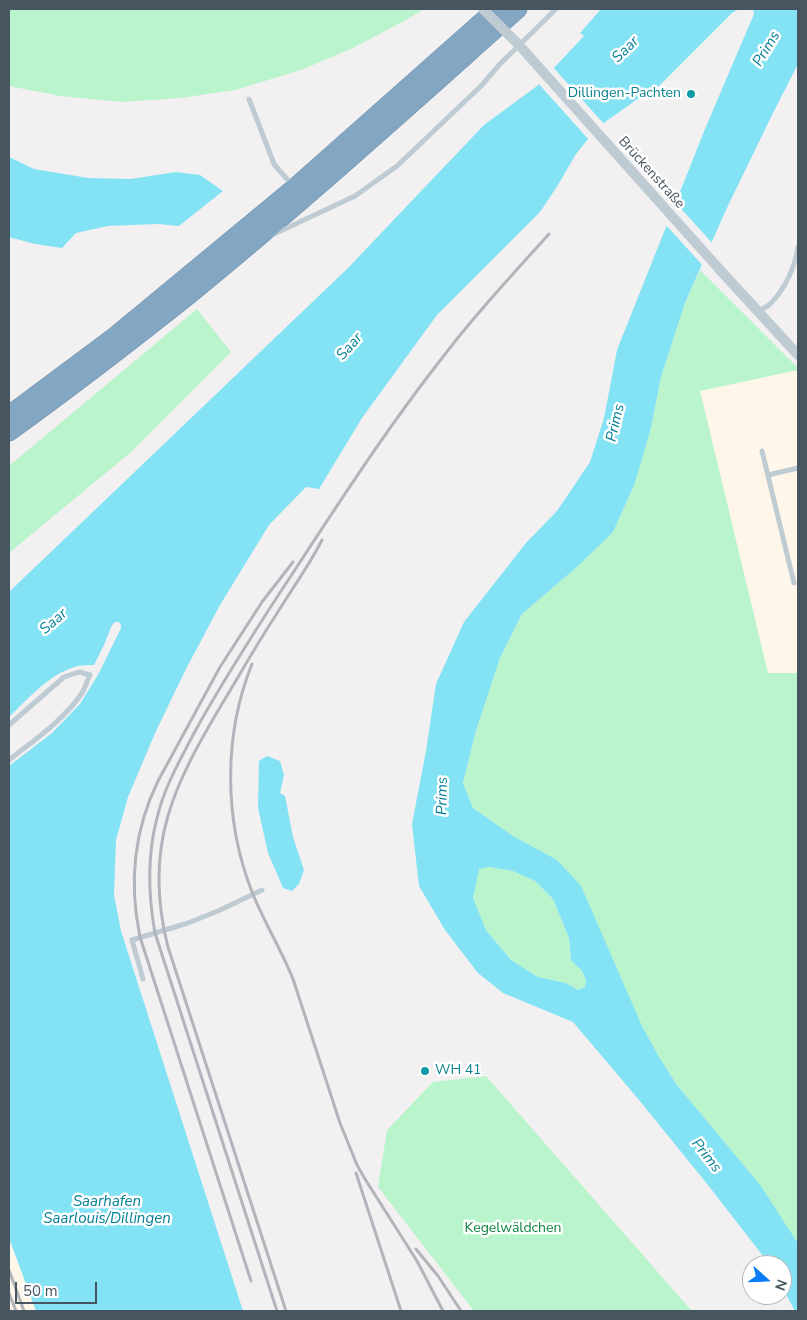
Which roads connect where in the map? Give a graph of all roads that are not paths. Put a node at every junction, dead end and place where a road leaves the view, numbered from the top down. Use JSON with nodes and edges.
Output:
{"nodes":[{"id":1,"x":483,"y":9,"type":"edge"},
{"id":2,"x":496,"y":9,"type":"edge"},
{"id":3,"x":518,"y":9,"type":"edge"},
{"id":4,"x":556,"y":9,"type":"edge"},
{"id":5,"x":519,"y":45,"type":"junction"},
{"id":6,"x":249,"y":99,"type":"dead end"},
{"id":7,"x":294,"y":188,"type":"junction"},
{"id":8,"x":798,"y":247,"type":"edge"},
{"id":9,"x":246,"y":248,"type":"junction"},
{"id":10,"x":757,"y":311,"type":"junction"},
{"id":11,"x":798,"y":355,"type":"edge"},
{"id":12,"x":41,"y":391,"type":"junction"},
{"id":13,"x":9,"y":406,"type":"edge"},
{"id":14,"x":9,"y":415,"type":"edge"},
{"id":15,"x":9,"y":432,"type":"edge"},
{"id":16,"x":762,"y":451,"type":"dead end"},
{"id":17,"x":798,"y":468,"type":"edge"},
{"id":18,"x":768,"y":475,"type":"junction"},
{"id":19,"x":798,"y":572,"type":"edge"},
{"id":20,"x":792,"y":574,"type":"junction"},
{"id":21,"x":794,"y":583,"type":"dead end"},
{"id":22,"x":9,"y":725,"type":"edge"},
{"id":23,"x":9,"y":760,"type":"edge"},
{"id":24,"x":262,"y":890,"type":"dead end"},
{"id":25,"x":143,"y":979,"type":"dead end"}],
"edges":[{"from":1,"to":5,"type":"street","name":"Brückenstraße","bridge":true},
{"from":2,"to":7,"type":"highway"},
{"from":3,"to":9,"type":"highway"},
{"from":4,"to":5,"type":"lane"},
{"from":5,"to":9,"type":"lane"},
{"from":5,"to":10,"type":"street","name":"Brückenstraße","bridge":true},
{"from":6,"to":7,"type":"lane"},
{"from":7,"to":12,"type":"highway"},
{"from":8,"to":10,"type":"lane"},
{"from":9,"to":15,"type":"highway"},
{"from":10,"to":11,"type":"street","name":"Brückenstraße"},
{"from":12,"to":13,"type":"highway"},
{"from":12,"to":14,"type":"highway"},
{"from":16,"to":18,"type":"lane"},
{"from":17,"to":18,"type":"lane"},
{"from":18,"to":20,"type":"lane"},
{"from":19,"to":20,"type":"lane"},
{"from":20,"to":21,"type":"lane"},
{"from":22,"to":23,"type":"lane"},
{"from":24,"to":25,"type":"lane"}]}
